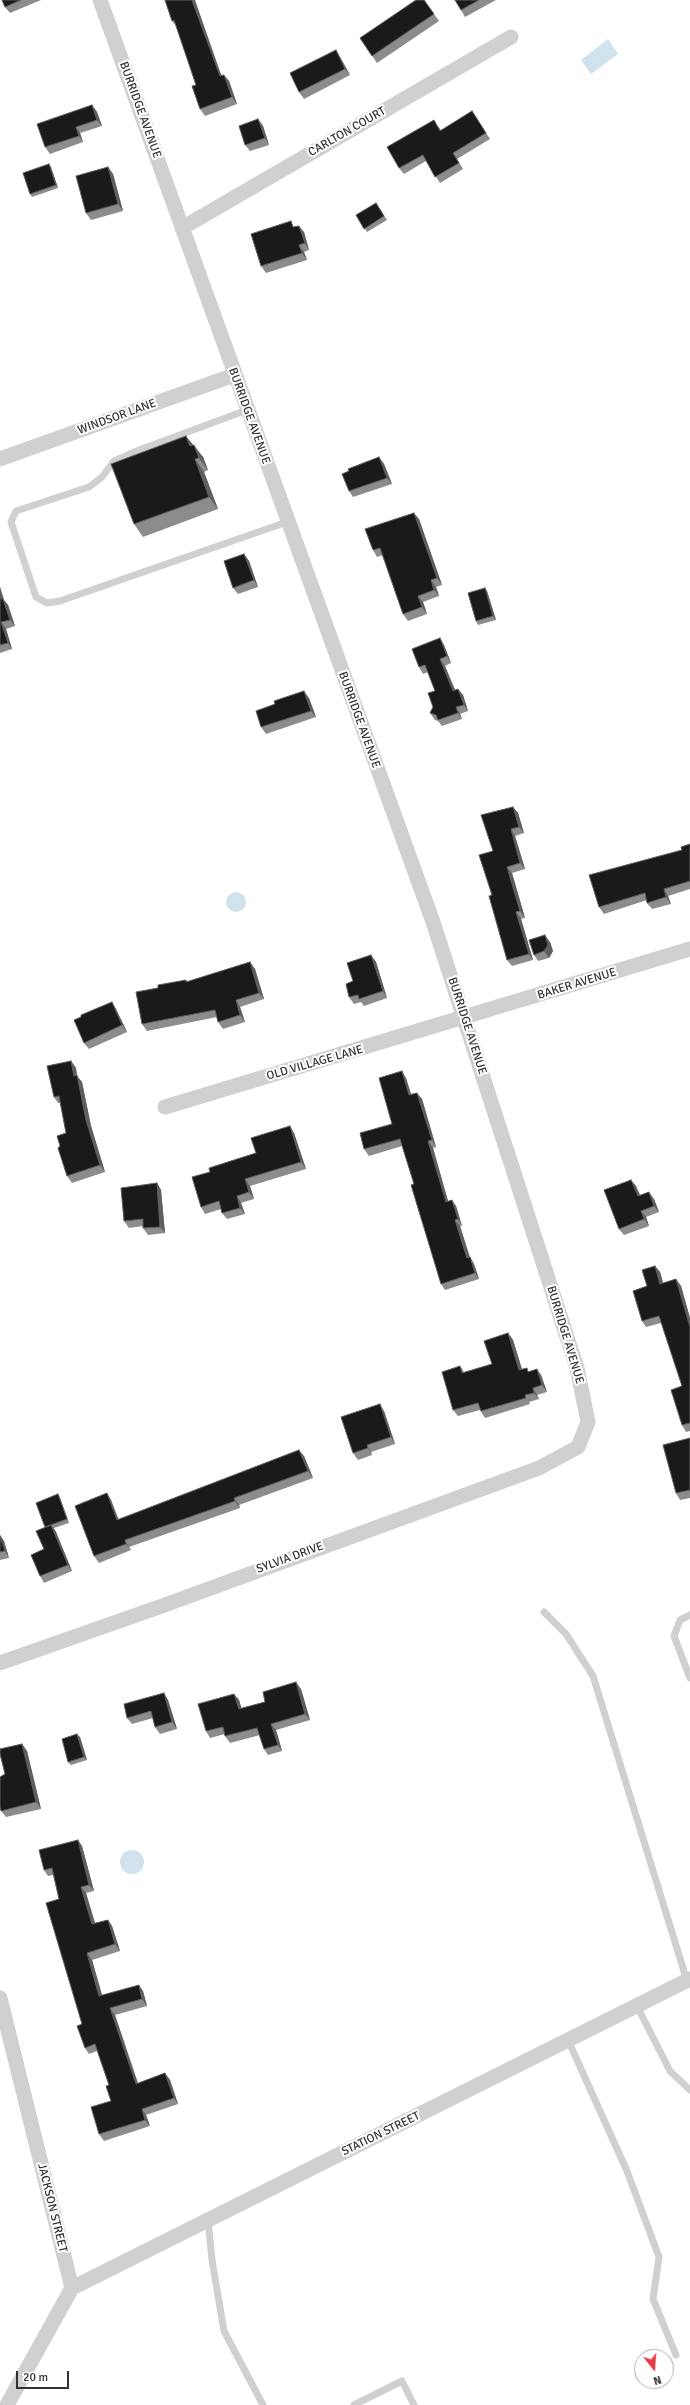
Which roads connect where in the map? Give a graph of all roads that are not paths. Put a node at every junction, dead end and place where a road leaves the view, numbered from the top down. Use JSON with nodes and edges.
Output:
{"nodes":[{"id":1,"x":100,"y":0,"type":"edge"},
{"id":2,"x":511,"y":37,"type":"dead end"},
{"id":3,"x":182,"y":228,"type":"junction"},
{"id":4,"x":234,"y":375,"type":"junction"},
{"id":5,"x":246,"y":410,"type":"junction"},
{"id":6,"x":0,"y":459,"type":"edge"},
{"id":7,"x":287,"y":522,"type":"junction"},
{"id":8,"x":690,"y":949,"type":"edge"},
{"id":9,"x":464,"y":1019,"type":"junction"},
{"id":10,"x":165,"y":1107,"type":"dead end"},
{"id":11,"x":578,"y":1447,"type":"joint"},
{"id":12,"x":544,"y":1612,"type":"dead end"},
{"id":13,"x":690,"y":1615,"type":"edge"},
{"id":14,"x":0,"y":1663,"type":"edge"},
{"id":15,"x":690,"y":1678,"type":"edge"},
{"id":16,"x":689,"y":1980,"type":"edge"},
{"id":17,"x":0,"y":1998,"type":"edge"},
{"id":18,"x":637,"y":2006,"type":"junction"},
{"id":19,"x":568,"y":2040,"type":"junction"},
{"id":20,"x":690,"y":2090,"type":"edge"},
{"id":21,"x":208,"y":2220,"type":"junction"},
{"id":22,"x":72,"y":2288,"type":"junction"},
{"id":23,"x":676,"y":2355,"type":"dead end"},
{"id":24,"x":7,"y":2405,"type":"edge"},
{"id":25,"x":263,"y":2405,"type":"edge"},
{"id":26,"x":354,"y":2405,"type":"edge"},
{"id":27,"x":414,"y":2405,"type":"edge"}],
"edges":[{"from":1,"to":3,"type":"street","name":"BURRIDGE AVENUE"},
{"from":2,"to":3,"type":"street","name":"CARLTON COURT"},
{"from":3,"to":4,"type":"street","name":"BURRIDGE AVENUE"},
{"from":4,"to":5,"type":"street","name":"BURRIDGE AVENUE"},
{"from":4,"to":6,"type":"street","name":"WINDSOR LANE"},
{"from":5,"to":7,"type":"street","name":"BURRIDGE AVENUE"},
{"from":5,"to":7,"type":"lane"},
{"from":7,"to":9,"type":"street","name":"BURRIDGE AVENUE"},
{"from":8,"to":9,"type":"street","name":"BAKER AVENUE"},
{"from":9,"to":10,"type":"street","name":"OLD VILLAGE LANE"},
{"from":9,"to":11,"type":"street","name":"BURRIDGE AVENUE"},
{"from":11,"to":14,"type":"street","name":"SYLVIA DRIVE"},
{"from":12,"to":16,"type":"lane"},
{"from":13,"to":15,"type":"lane"},
{"from":16,"to":18,"type":"street","name":"STATION STREET"},
{"from":17,"to":22,"type":"street","name":"JACKSON STREET"},
{"from":18,"to":19,"type":"street","name":"STATION STREET"},
{"from":18,"to":20,"type":"lane"},
{"from":19,"to":21,"type":"street","name":"STATION STREET"},
{"from":19,"to":23,"type":"lane"},
{"from":21,"to":22,"type":"street","name":"STATION STREET"},
{"from":21,"to":25,"type":"lane"},
{"from":22,"to":24,"type":"street"},
{"from":26,"to":27,"type":"lane"}]}
